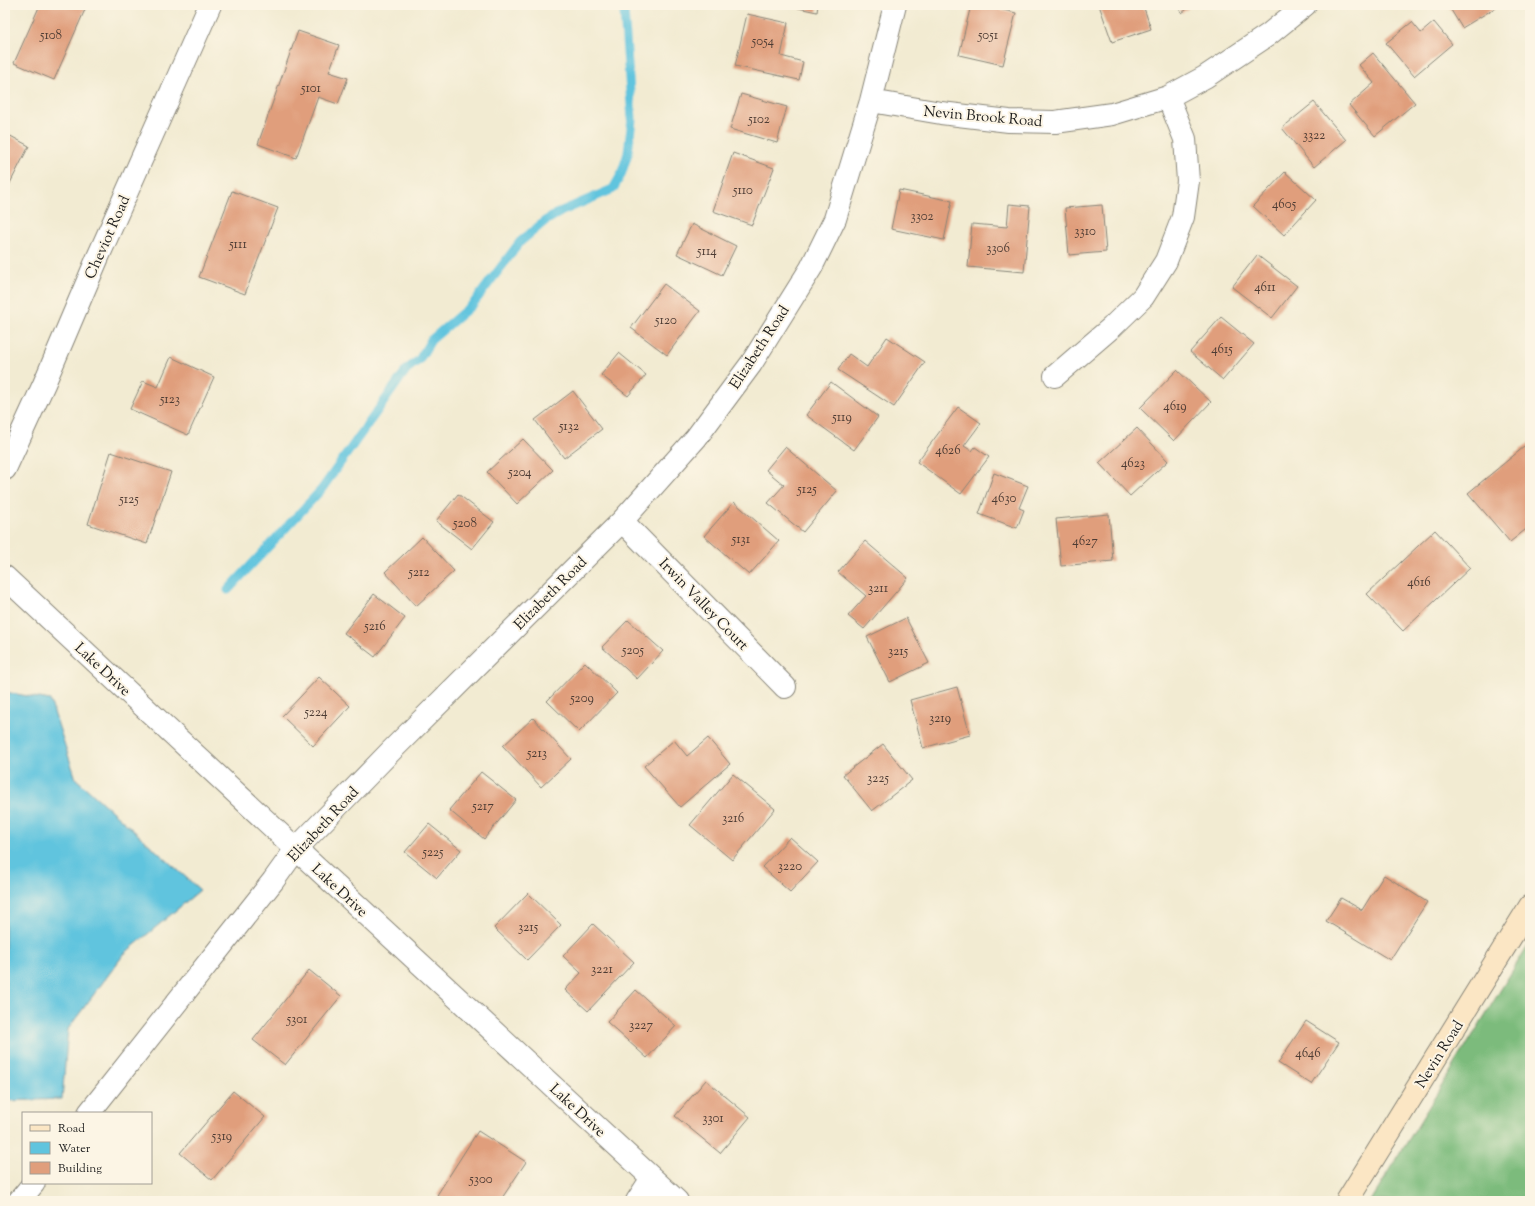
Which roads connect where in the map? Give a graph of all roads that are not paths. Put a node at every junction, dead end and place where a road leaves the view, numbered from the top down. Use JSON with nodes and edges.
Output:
{"nodes":[{"id":1,"x":210,"y":5,"type":"edge"},
{"id":2,"x":895,"y":5,"type":"edge"},
{"id":3,"x":1305,"y":5,"type":"edge"},
{"id":4,"x":1168,"y":97,"type":"junction"},
{"id":5,"x":871,"y":101,"type":"junction"},
{"id":6,"x":1055,"y":376,"type":"dead end"},
{"id":7,"x":5,"y":469,"type":"edge"},
{"id":8,"x":622,"y":521,"type":"junction"},
{"id":9,"x":5,"y":577,"type":"edge"},
{"id":10,"x":785,"y":687,"type":"dead end"},
{"id":11,"x":296,"y":849,"type":"junction"},
{"id":12,"x":1530,"y":906,"type":"edge"},
{"id":13,"x":90,"y":1112,"type":"edge"},
{"id":14,"x":652,"y":1178,"type":"junction"},
{"id":15,"x":33,"y":1184,"type":"edge"},
{"id":16,"x":19,"y":1201,"type":"edge"},
{"id":17,"x":637,"y":1201,"type":"edge"},
{"id":18,"x":677,"y":1201,"type":"edge"},
{"id":19,"x":1347,"y":1201,"type":"edge"}],
"edges":[{"from":1,"to":7,"type":"street","name":"Cheviot Road"},
{"from":2,"to":5,"type":"street","name":"Elizabeth Road"},
{"from":3,"to":4,"type":"street","name":"Nevin Brook Road"},
{"from":4,"to":5,"type":"street","name":"Nevin Brook Road"},
{"from":4,"to":6,"type":"street"},
{"from":5,"to":8,"type":"street","name":"Elizabeth Road"},
{"from":8,"to":10,"type":"street","name":"Irwin Valley Court"},
{"from":8,"to":11,"type":"street","name":"Elizabeth Road"},
{"from":9,"to":11,"type":"street","name":"Lake Drive"},
{"from":11,"to":13,"type":"street","name":"Elizabeth Road"},
{"from":11,"to":14,"type":"street","name":"Lake Drive"},
{"from":12,"to":19,"type":"main road","name":"Nevin Road"},
{"from":14,"to":17,"type":"street"},
{"from":14,"to":18,"type":"street","name":"Lake Drive"},
{"from":15,"to":16,"type":"street"}]}
